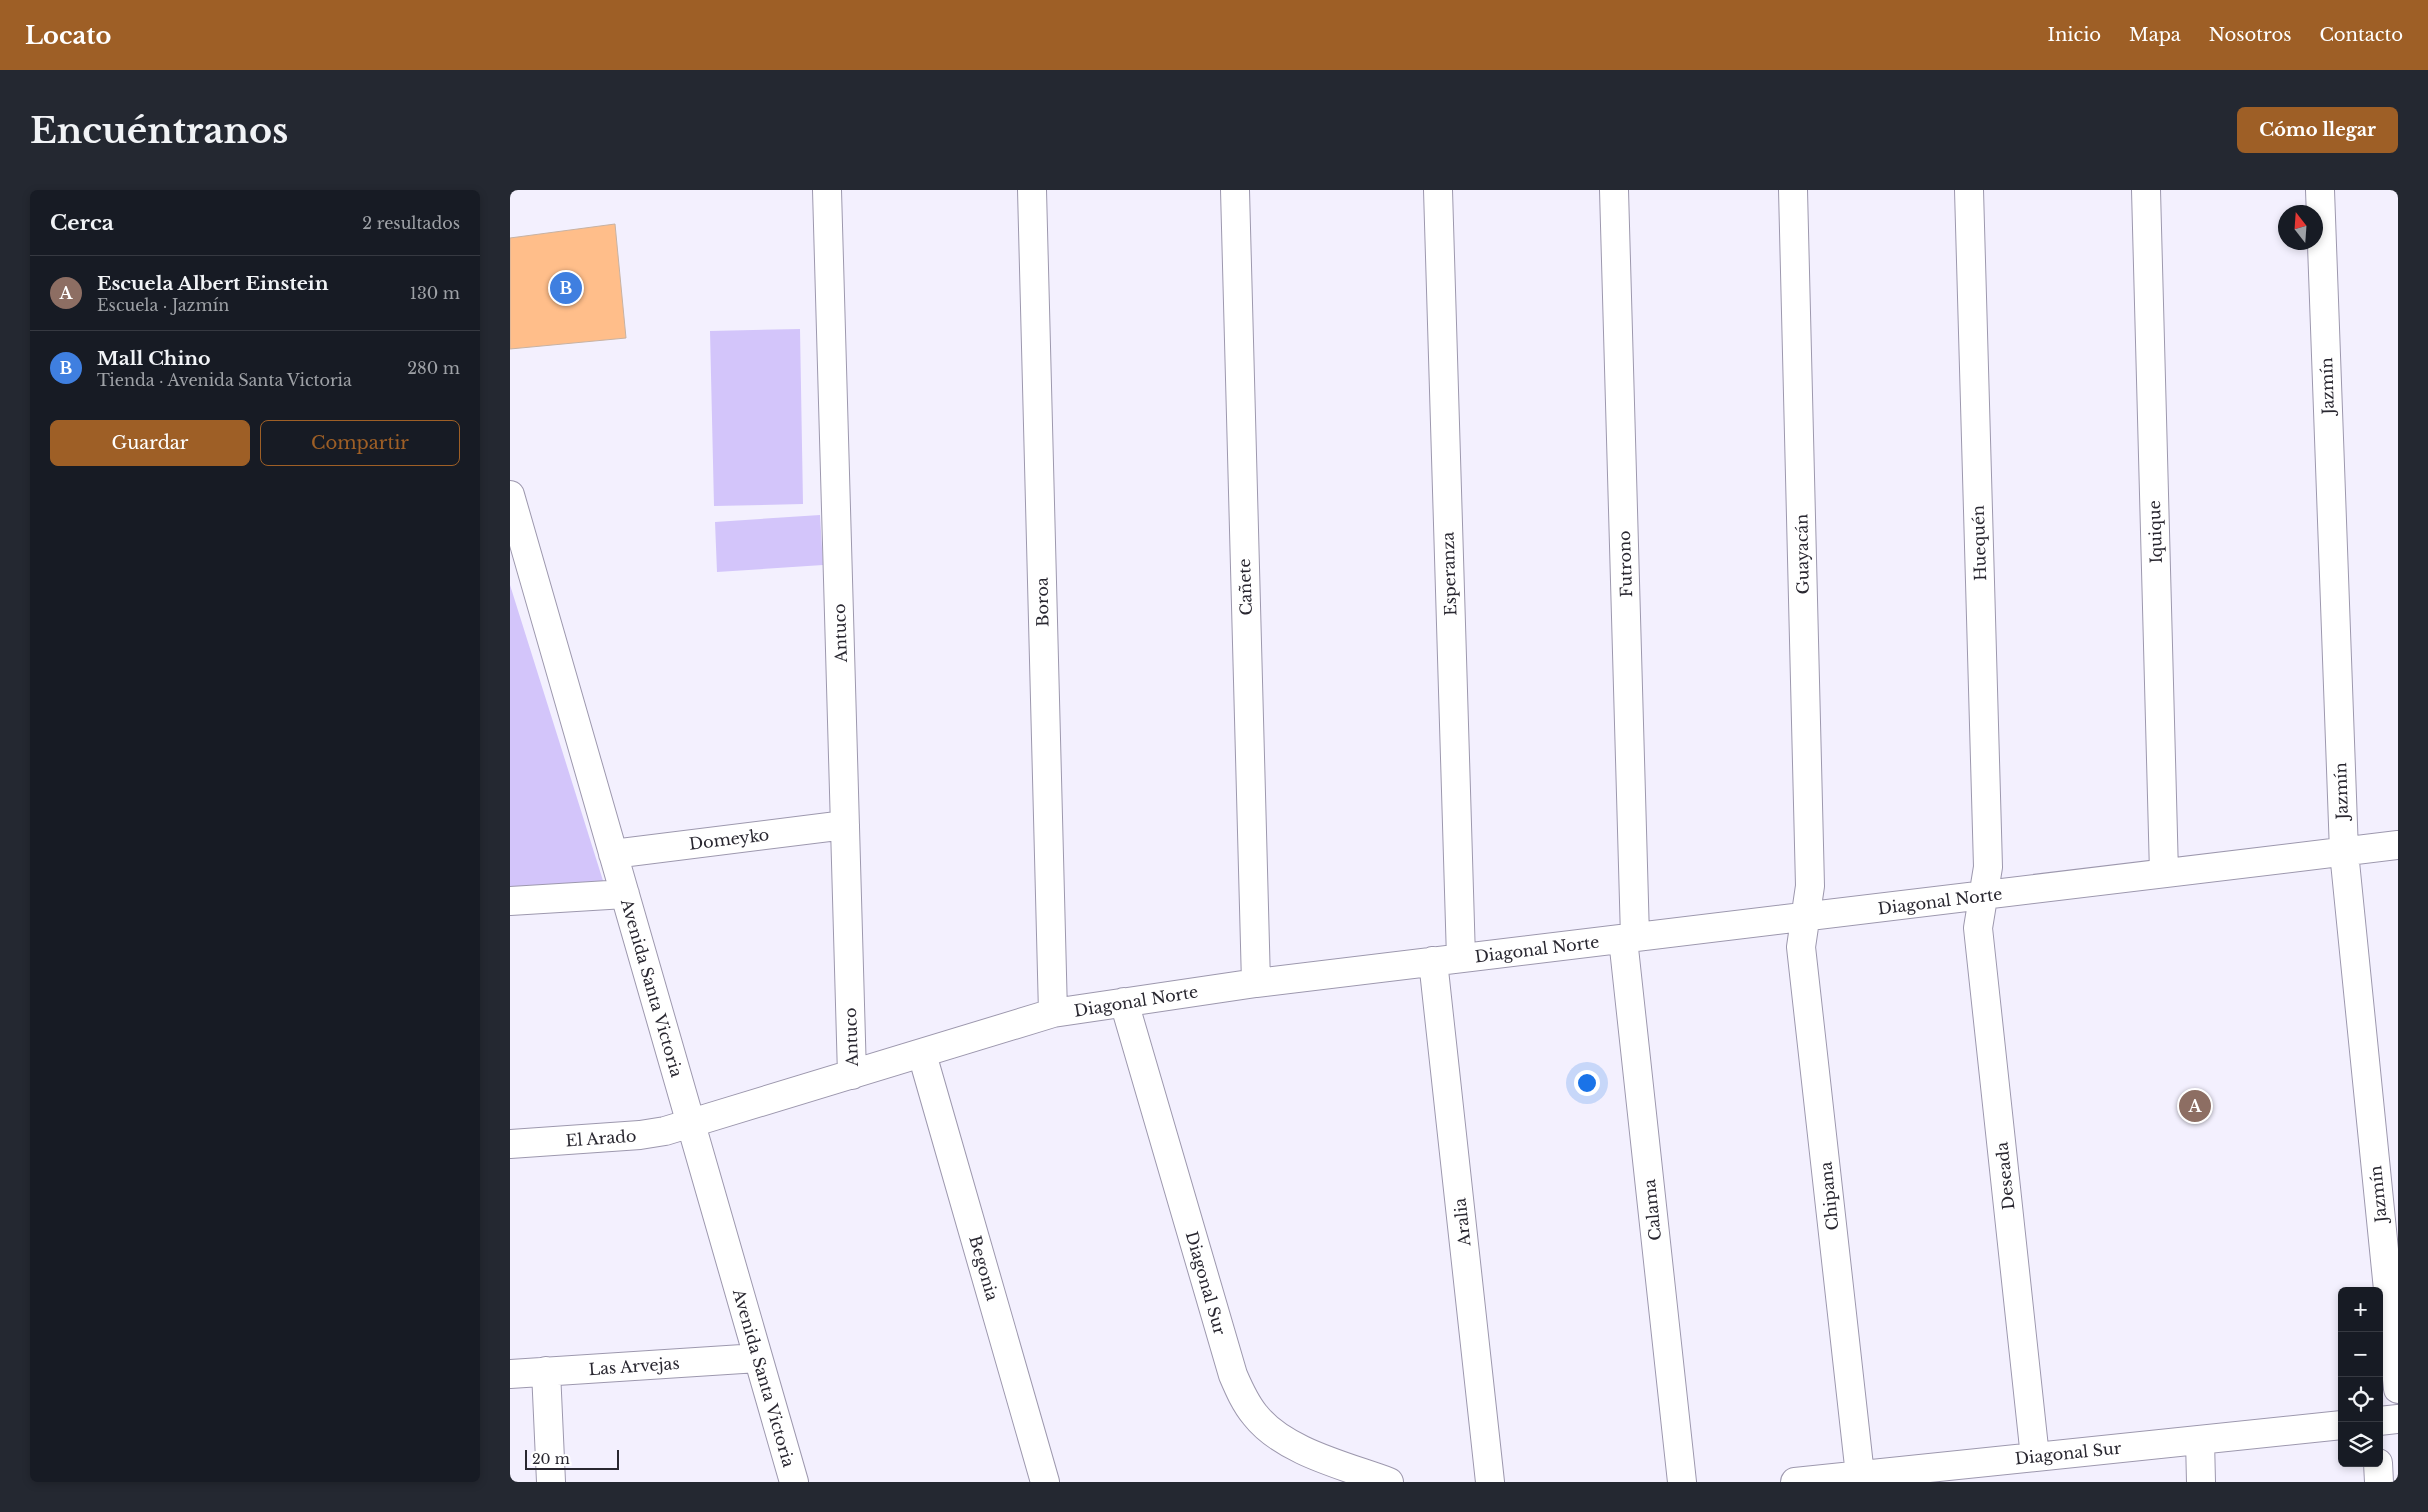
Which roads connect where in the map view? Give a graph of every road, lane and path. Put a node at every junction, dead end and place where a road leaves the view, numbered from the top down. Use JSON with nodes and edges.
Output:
{"nodes":[{"id":1,"x":827,"y":190,"type":"edge"},
{"id":2,"x":1032,"y":190,"type":"edge"},
{"id":3,"x":1235,"y":190,"type":"edge"},
{"id":4,"x":1438,"y":190,"type":"edge"},
{"id":5,"x":1614,"y":190,"type":"edge"},
{"id":6,"x":1794,"y":190,"type":"edge"},
{"id":7,"x":1969,"y":190,"type":"edge"},
{"id":8,"x":2146,"y":190,"type":"edge"},
{"id":9,"x":2320,"y":190,"type":"edge"},
{"id":10,"x":510,"y":495,"type":"edge"},
{"id":11,"x":845,"y":825,"type":"junction"},
{"id":12,"x":2398,"y":845,"type":"edge"},
{"id":13,"x":2344,"y":852,"type":"junction"},
{"id":14,"x":613,"y":854,"type":"junction"},
{"id":15,"x":2164,"y":873,"type":"junction"},
{"id":16,"x":625,"y":894,"type":"junction"},
{"id":17,"x":1984,"y":895,"type":"junction"},
{"id":18,"x":510,"y":902,"type":"edge"},
{"id":19,"x":1805,"y":917,"type":"junction"},
{"id":20,"x":1629,"y":938,"type":"junction"},
{"id":21,"x":1461,"y":958,"type":"junction"},
{"id":22,"x":1433,"y":961,"type":"junction"},
{"id":23,"x":1256,"y":983,"type":"junction"},
{"id":24,"x":1124,"y":1002,"type":"junction"},
{"id":25,"x":1053,"y":1013,"type":"junction"},
{"id":26,"x":922,"y":1054,"type":"junction"},
{"id":27,"x":852,"y":1075,"type":"junction"},
{"id":28,"x":691,"y":1121,"type":"junction"},
{"id":29,"x":510,"y":1144,"type":"edge"},
{"id":30,"x":758,"y":1358,"type":"junction"},
{"id":31,"x":546,"y":1371,"type":"junction"},
{"id":32,"x":510,"y":1374,"type":"edge"},
{"id":33,"x":2398,"y":1389,"type":"edge"},
{"id":34,"x":2398,"y":1419,"type":"edge"},
{"id":35,"x":2383,"y":1421,"type":"edge"},
{"id":36,"x":2338,"y":1425,"type":"edge"},
{"id":37,"x":2200,"y":1440,"type":"junction"},
{"id":38,"x":2036,"y":1457,"type":"junction"},
{"id":39,"x":2378,"y":1467,"type":"edge"},
{"id":40,"x":1860,"y":1475,"type":"junction"},
{"id":41,"x":551,"y":1482,"type":"edge"},
{"id":42,"x":794,"y":1482,"type":"edge"},
{"id":43,"x":1045,"y":1482,"type":"edge"},
{"id":44,"x":1389,"y":1482,"type":"edge"},
{"id":45,"x":1490,"y":1482,"type":"edge"},
{"id":46,"x":1682,"y":1482,"type":"edge"},
{"id":47,"x":1795,"y":1482,"type":"edge"},
{"id":48,"x":2201,"y":1482,"type":"edge"},
{"id":49,"x":2379,"y":1482,"type":"edge"}],
"edges":[{"from":1,"to":11,"type":"street","name":"Antuco"},
{"from":2,"to":25,"type":"street","name":"Boroa"},
{"from":3,"to":23,"type":"street","name":"Cañete"},
{"from":4,"to":21,"type":"street","name":"Esperanza"},
{"from":5,"to":20,"type":"street","name":"Futrono"},
{"from":6,"to":19,"type":"street","name":"Guayacán"},
{"from":7,"to":17,"type":"street","name":"Huequén"},
{"from":8,"to":15,"type":"street","name":"Iquique"},
{"from":9,"to":13,"type":"street","name":"Jazmín"},
{"from":10,"to":14,"type":"street","name":"Avenida Santa Victoria"},
{"from":11,"to":14,"type":"street","name":"Domeyko"},
{"from":11,"to":27,"type":"street","name":"Antuco"},
{"from":12,"to":13,"type":"street","name":"Diagonal Norte"},
{"from":13,"to":15,"type":"street","name":"Diagonal Norte"},
{"from":13,"to":33,"type":"street","name":"Jazmín"},
{"from":14,"to":16,"type":"street","name":"Avenida Santa Victoria"},
{"from":15,"to":17,"type":"street","name":"Diagonal Norte"},
{"from":16,"to":18,"type":"street"},
{"from":16,"to":28,"type":"street","name":"Avenida Santa Victoria"},
{"from":17,"to":19,"type":"street","name":"Diagonal Norte"},
{"from":17,"to":38,"type":"street","name":"Deseada"},
{"from":19,"to":20,"type":"street","name":"Diagonal Norte"},
{"from":19,"to":40,"type":"street","name":"Chipana"},
{"from":20,"to":21,"type":"street","name":"Diagonal Norte"},
{"from":20,"to":46,"type":"street","name":"Calama"},
{"from":21,"to":22,"type":"street","name":"Diagonal Norte"},
{"from":22,"to":23,"type":"street","name":"Diagonal Norte"},
{"from":22,"to":45,"type":"street","name":"Aralia"},
{"from":23,"to":24,"type":"street","name":"Diagonal Norte"},
{"from":24,"to":25,"type":"street","name":"Diagonal Norte"},
{"from":24,"to":44,"type":"street","name":"Diagonal Sur"},
{"from":25,"to":26,"type":"street","name":"Diagonal Norte"},
{"from":26,"to":27,"type":"street","name":"Diagonal Norte"},
{"from":26,"to":43,"type":"street","name":"Begonia"},
{"from":27,"to":28,"type":"street","name":"Diagonal Norte"},
{"from":28,"to":29,"type":"street","name":"El Arado"},
{"from":28,"to":30,"type":"street","name":"Avenida Santa Victoria"},
{"from":30,"to":31,"type":"street","name":"Las Arvejas"},
{"from":30,"to":42,"type":"street","name":"Avenida Santa Victoria"},
{"from":31,"to":32,"type":"street","name":"Las Arvejas"},
{"from":31,"to":41,"type":"street"},
{"from":34,"to":35,"type":"street"},
{"from":36,"to":37,"type":"street","name":"Diagonal Sur"},
{"from":37,"to":38,"type":"street","name":"Diagonal Sur"},
{"from":37,"to":48,"type":"street"},
{"from":38,"to":40,"type":"street","name":"Diagonal Sur"},
{"from":39,"to":49,"type":"street"},
{"from":40,"to":47,"type":"street","name":"Diagonal Sur"}]}
